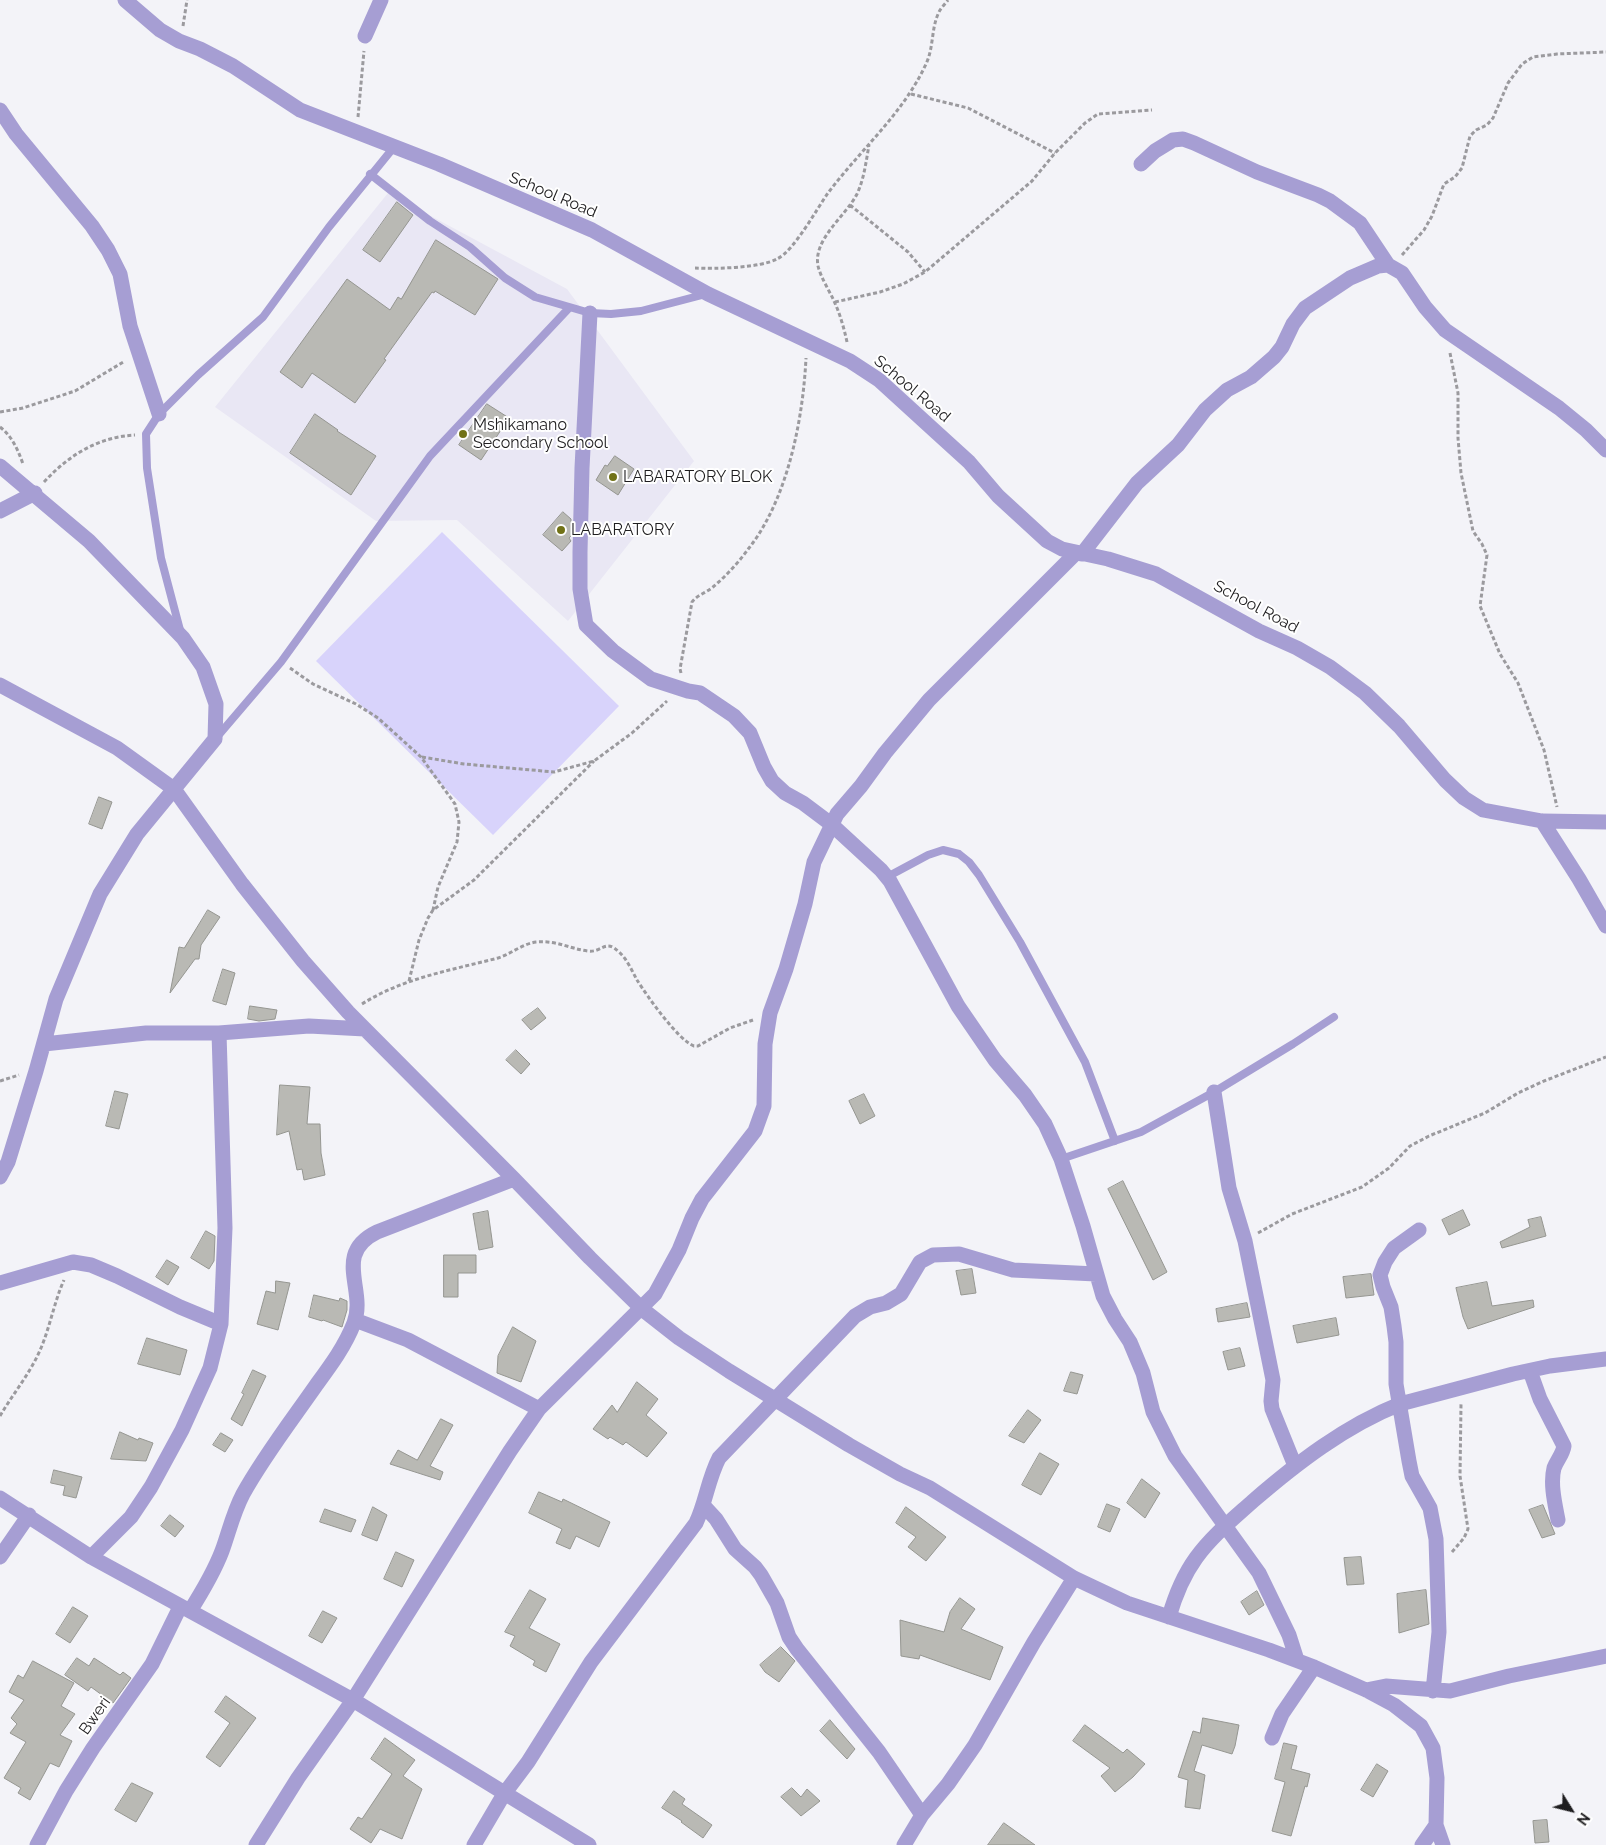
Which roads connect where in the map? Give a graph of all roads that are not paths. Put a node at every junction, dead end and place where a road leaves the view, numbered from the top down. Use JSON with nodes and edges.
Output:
{"nodes":[{"id":1,"x":126,"y":0,"type":"edge"},
{"id":2,"x":381,"y":0,"type":"edge"},
{"id":3,"x":365,"y":36,"type":"road end"},
{"id":4,"x":0,"y":110,"type":"edge"},
{"id":5,"x":394,"y":147,"type":"junction"},
{"id":6,"x":1141,"y":164,"type":"dead end"},
{"id":7,"x":370,"y":174,"type":"junction"},
{"id":8,"x":1390,"y":266,"type":"junction"},
{"id":9,"x":708,"y":294,"type":"junction"},
{"id":10,"x":569,"y":308,"type":"junction"},
{"id":11,"x":590,"y":313,"type":"junction"},
{"id":12,"x":159,"y":414,"type":"junction"},
{"id":13,"x":1606,"y":450,"type":"edge"},
{"id":14,"x":0,"y":466,"type":"edge"},
{"id":15,"x":31,"y":491,"type":"junction"},
{"id":16,"x":0,"y":511,"type":"edge"},
{"id":17,"x":1079,"y":554,"type":"junction"},
{"id":18,"x":183,"y":638,"type":"junction"},
{"id":19,"x":0,"y":685,"type":"edge"},
{"id":20,"x":215,"y":739,"type":"junction"},
{"id":21,"x":174,"y":789,"type":"junction"},
{"id":22,"x":1542,"y":821,"type":"junction"},
{"id":23,"x":1606,"y":822,"type":"edge"},
{"id":24,"x":831,"y":824,"type":"junction"},
{"id":25,"x":887,"y":877,"type":"junction"},
{"id":26,"x":1606,"y":926,"type":"edge"},
{"id":27,"x":1334,"y":1017,"type":"dead end"},
{"id":28,"x":364,"y":1029,"type":"junction"},
{"id":29,"x":219,"y":1032,"type":"junction"},
{"id":30,"x":44,"y":1044,"type":"junction"},
{"id":31,"x":1214,"y":1092,"type":"junction"},
{"id":32,"x":1115,"y":1141,"type":"junction"},
{"id":33,"x":1061,"y":1159,"type":"junction"},
{"id":34,"x":0,"y":1177,"type":"edge"},
{"id":35,"x":514,"y":1179,"type":"junction"},
{"id":36,"x":1418,"y":1230,"type":"dead end"},
{"id":37,"x":1096,"y":1274,"type":"junction"},
{"id":38,"x":0,"y":1283,"type":"edge"},
{"id":39,"x":642,"y":1309,"type":"junction"},
{"id":40,"x":355,"y":1320,"type":"junction"},
{"id":41,"x":221,"y":1324,"type":"junction"},
{"id":42,"x":1606,"y":1359,"type":"edge"},
{"id":43,"x":1530,"y":1371,"type":"junction"},
{"id":44,"x":774,"y":1399,"type":"junction"},
{"id":45,"x":1400,"y":1404,"type":"junction"},
{"id":46,"x":539,"y":1409,"type":"junction"},
{"id":47,"x":1295,"y":1466,"type":"junction"},
{"id":48,"x":0,"y":1498,"type":"edge"},
{"id":49,"x":704,"y":1506,"type":"junction"},
{"id":50,"x":29,"y":1515,"type":"junction"},
{"id":51,"x":1558,"y":1520,"type":"dead end"},
{"id":52,"x":1225,"y":1526,"type":"junction"},
{"id":53,"x":0,"y":1557,"type":"edge"},
{"id":54,"x":91,"y":1557,"type":"junction"},
{"id":55,"x":1074,"y":1578,"type":"junction"},
{"id":56,"x":185,"y":1609,"type":"junction"},
{"id":57,"x":1168,"y":1617,"type":"junction"},
{"id":58,"x":1606,"y":1656,"type":"edge"},
{"id":59,"x":1297,"y":1660,"type":"junction"},
{"id":60,"x":1314,"y":1667,"type":"junction"},
{"id":61,"x":1366,"y":1690,"type":"junction"},
{"id":62,"x":1433,"y":1691,"type":"junction"},
{"id":63,"x":353,"y":1700,"type":"junction"},
{"id":64,"x":1272,"y":1738,"type":"dead end"},
{"id":65,"x":504,"y":1794,"type":"junction"},
{"id":66,"x":922,"y":1815,"type":"junction"},
{"id":67,"x":1436,"y":1825,"type":"junction"},
{"id":68,"x":37,"y":1845,"type":"edge"},
{"id":69,"x":256,"y":1845,"type":"edge"},
{"id":70,"x":474,"y":1845,"type":"edge"},
{"id":71,"x":589,"y":1845,"type":"edge"},
{"id":72,"x":904,"y":1845,"type":"edge"},
{"id":73,"x":1422,"y":1845,"type":"edge"},
{"id":74,"x":1443,"y":1845,"type":"edge"}],
"edges":[{"from":1,"to":5,"type":"street","name":"School Road"},
{"from":2,"to":3,"type":"street"},
{"from":4,"to":12,"type":"street"},
{"from":5,"to":7,"type":"lane"},
{"from":5,"to":9,"type":"street","name":"School Road"},
{"from":6,"to":8,"type":"street"},
{"from":7,"to":10,"type":"lane"},
{"from":7,"to":12,"type":"lane"},
{"from":8,"to":13,"type":"street"},
{"from":8,"to":17,"type":"street"},
{"from":9,"to":11,"type":"lane"},
{"from":9,"to":17,"type":"street","name":"School Road"},
{"from":10,"to":11,"type":"lane"},
{"from":10,"to":20,"type":"lane"},
{"from":11,"to":24,"type":"street"},
{"from":12,"to":18,"type":"lane"},
{"from":14,"to":15,"type":"street"},
{"from":15,"to":16,"type":"street"},
{"from":15,"to":18,"type":"street"},
{"from":17,"to":22,"type":"street","name":"School Road"},
{"from":17,"to":24,"type":"street"},
{"from":18,"to":20,"type":"street"},
{"from":19,"to":21,"type":"street"},
{"from":20,"to":21,"type":"street"},
{"from":21,"to":28,"type":"street"},
{"from":21,"to":30,"type":"street"},
{"from":22,"to":23,"type":"street","name":"School Road"},
{"from":22,"to":26,"type":"street"},
{"from":24,"to":25,"type":"street"},
{"from":24,"to":39,"type":"street"},
{"from":25,"to":32,"type":"lane"},
{"from":25,"to":33,"type":"street"},
{"from":27,"to":31,"type":"lane"},
{"from":28,"to":29,"type":"street"},
{"from":28,"to":35,"type":"street"},
{"from":29,"to":30,"type":"street"},
{"from":29,"to":41,"type":"street"},
{"from":30,"to":34,"type":"street"},
{"from":31,"to":32,"type":"lane"},
{"from":31,"to":47,"type":"street"},
{"from":32,"to":33,"type":"lane"},
{"from":33,"to":37,"type":"street"},
{"from":35,"to":39,"type":"street"},
{"from":35,"to":40,"type":"street"},
{"from":36,"to":45,"type":"street"},
{"from":37,"to":44,"type":"street"},
{"from":37,"to":52,"type":"street"},
{"from":38,"to":41,"type":"street"},
{"from":39,"to":44,"type":"street"},
{"from":39,"to":46,"type":"street"},
{"from":40,"to":46,"type":"street"},
{"from":40,"to":56,"type":"street","name":"Bweri"},
{"from":41,"to":54,"type":"street"},
{"from":42,"to":43,"type":"street"},
{"from":43,"to":45,"type":"street"},
{"from":43,"to":51,"type":"street"},
{"from":44,"to":49,"type":"street"},
{"from":44,"to":55,"type":"street"},
{"from":45,"to":47,"type":"street"},
{"from":45,"to":62,"type":"street"},
{"from":46,"to":63,"type":"street"},
{"from":47,"to":52,"type":"street"},
{"from":48,"to":50,"type":"street"},
{"from":49,"to":65,"type":"street"},
{"from":49,"to":66,"type":"street"},
{"from":50,"to":53,"type":"street"},
{"from":50,"to":54,"type":"street"},
{"from":52,"to":57,"type":"street"},
{"from":52,"to":59,"type":"street"},
{"from":54,"to":56,"type":"street"},
{"from":55,"to":57,"type":"street"},
{"from":55,"to":66,"type":"street"},
{"from":56,"to":63,"type":"street"},
{"from":56,"to":68,"type":"street","name":"Bweri"},
{"from":57,"to":59,"type":"street"},
{"from":58,"to":62,"type":"street"},
{"from":59,"to":60,"type":"street"},
{"from":60,"to":61,"type":"street"},
{"from":60,"to":64,"type":"street"},
{"from":61,"to":62,"type":"street"},
{"from":61,"to":67,"type":"street"},
{"from":63,"to":65,"type":"street"},
{"from":63,"to":69,"type":"street"},
{"from":65,"to":70,"type":"street"},
{"from":65,"to":71,"type":"street"},
{"from":66,"to":72,"type":"street"},
{"from":67,"to":73,"type":"street"},
{"from":67,"to":74,"type":"street"}]}
